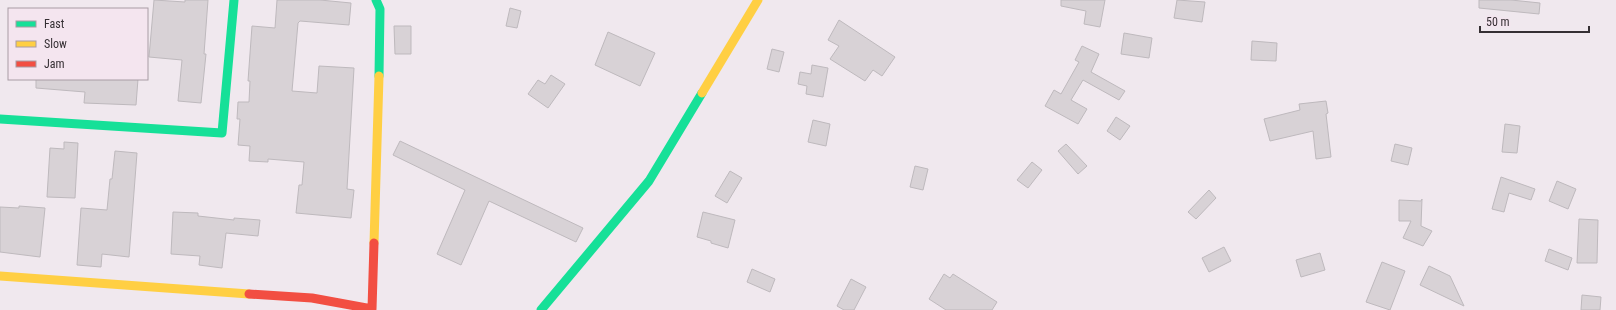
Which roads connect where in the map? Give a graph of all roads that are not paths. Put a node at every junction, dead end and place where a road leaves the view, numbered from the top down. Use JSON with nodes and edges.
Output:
{"nodes":[{"id":1,"x":234,"y":0,"type":"edge"},
{"id":2,"x":376,"y":0,"type":"edge"},
{"id":3,"x":758,"y":0,"type":"edge"},
{"id":4,"x":0,"y":119,"type":"edge"},
{"id":5,"x":0,"y":276,"type":"edge"},
{"id":6,"x":541,"y":310,"type":"edge"}],
"edges":[{"from":1,"to":4,"type":"street"},
{"from":2,"to":5,"type":"street"},
{"from":3,"to":6,"type":"street"}]}
